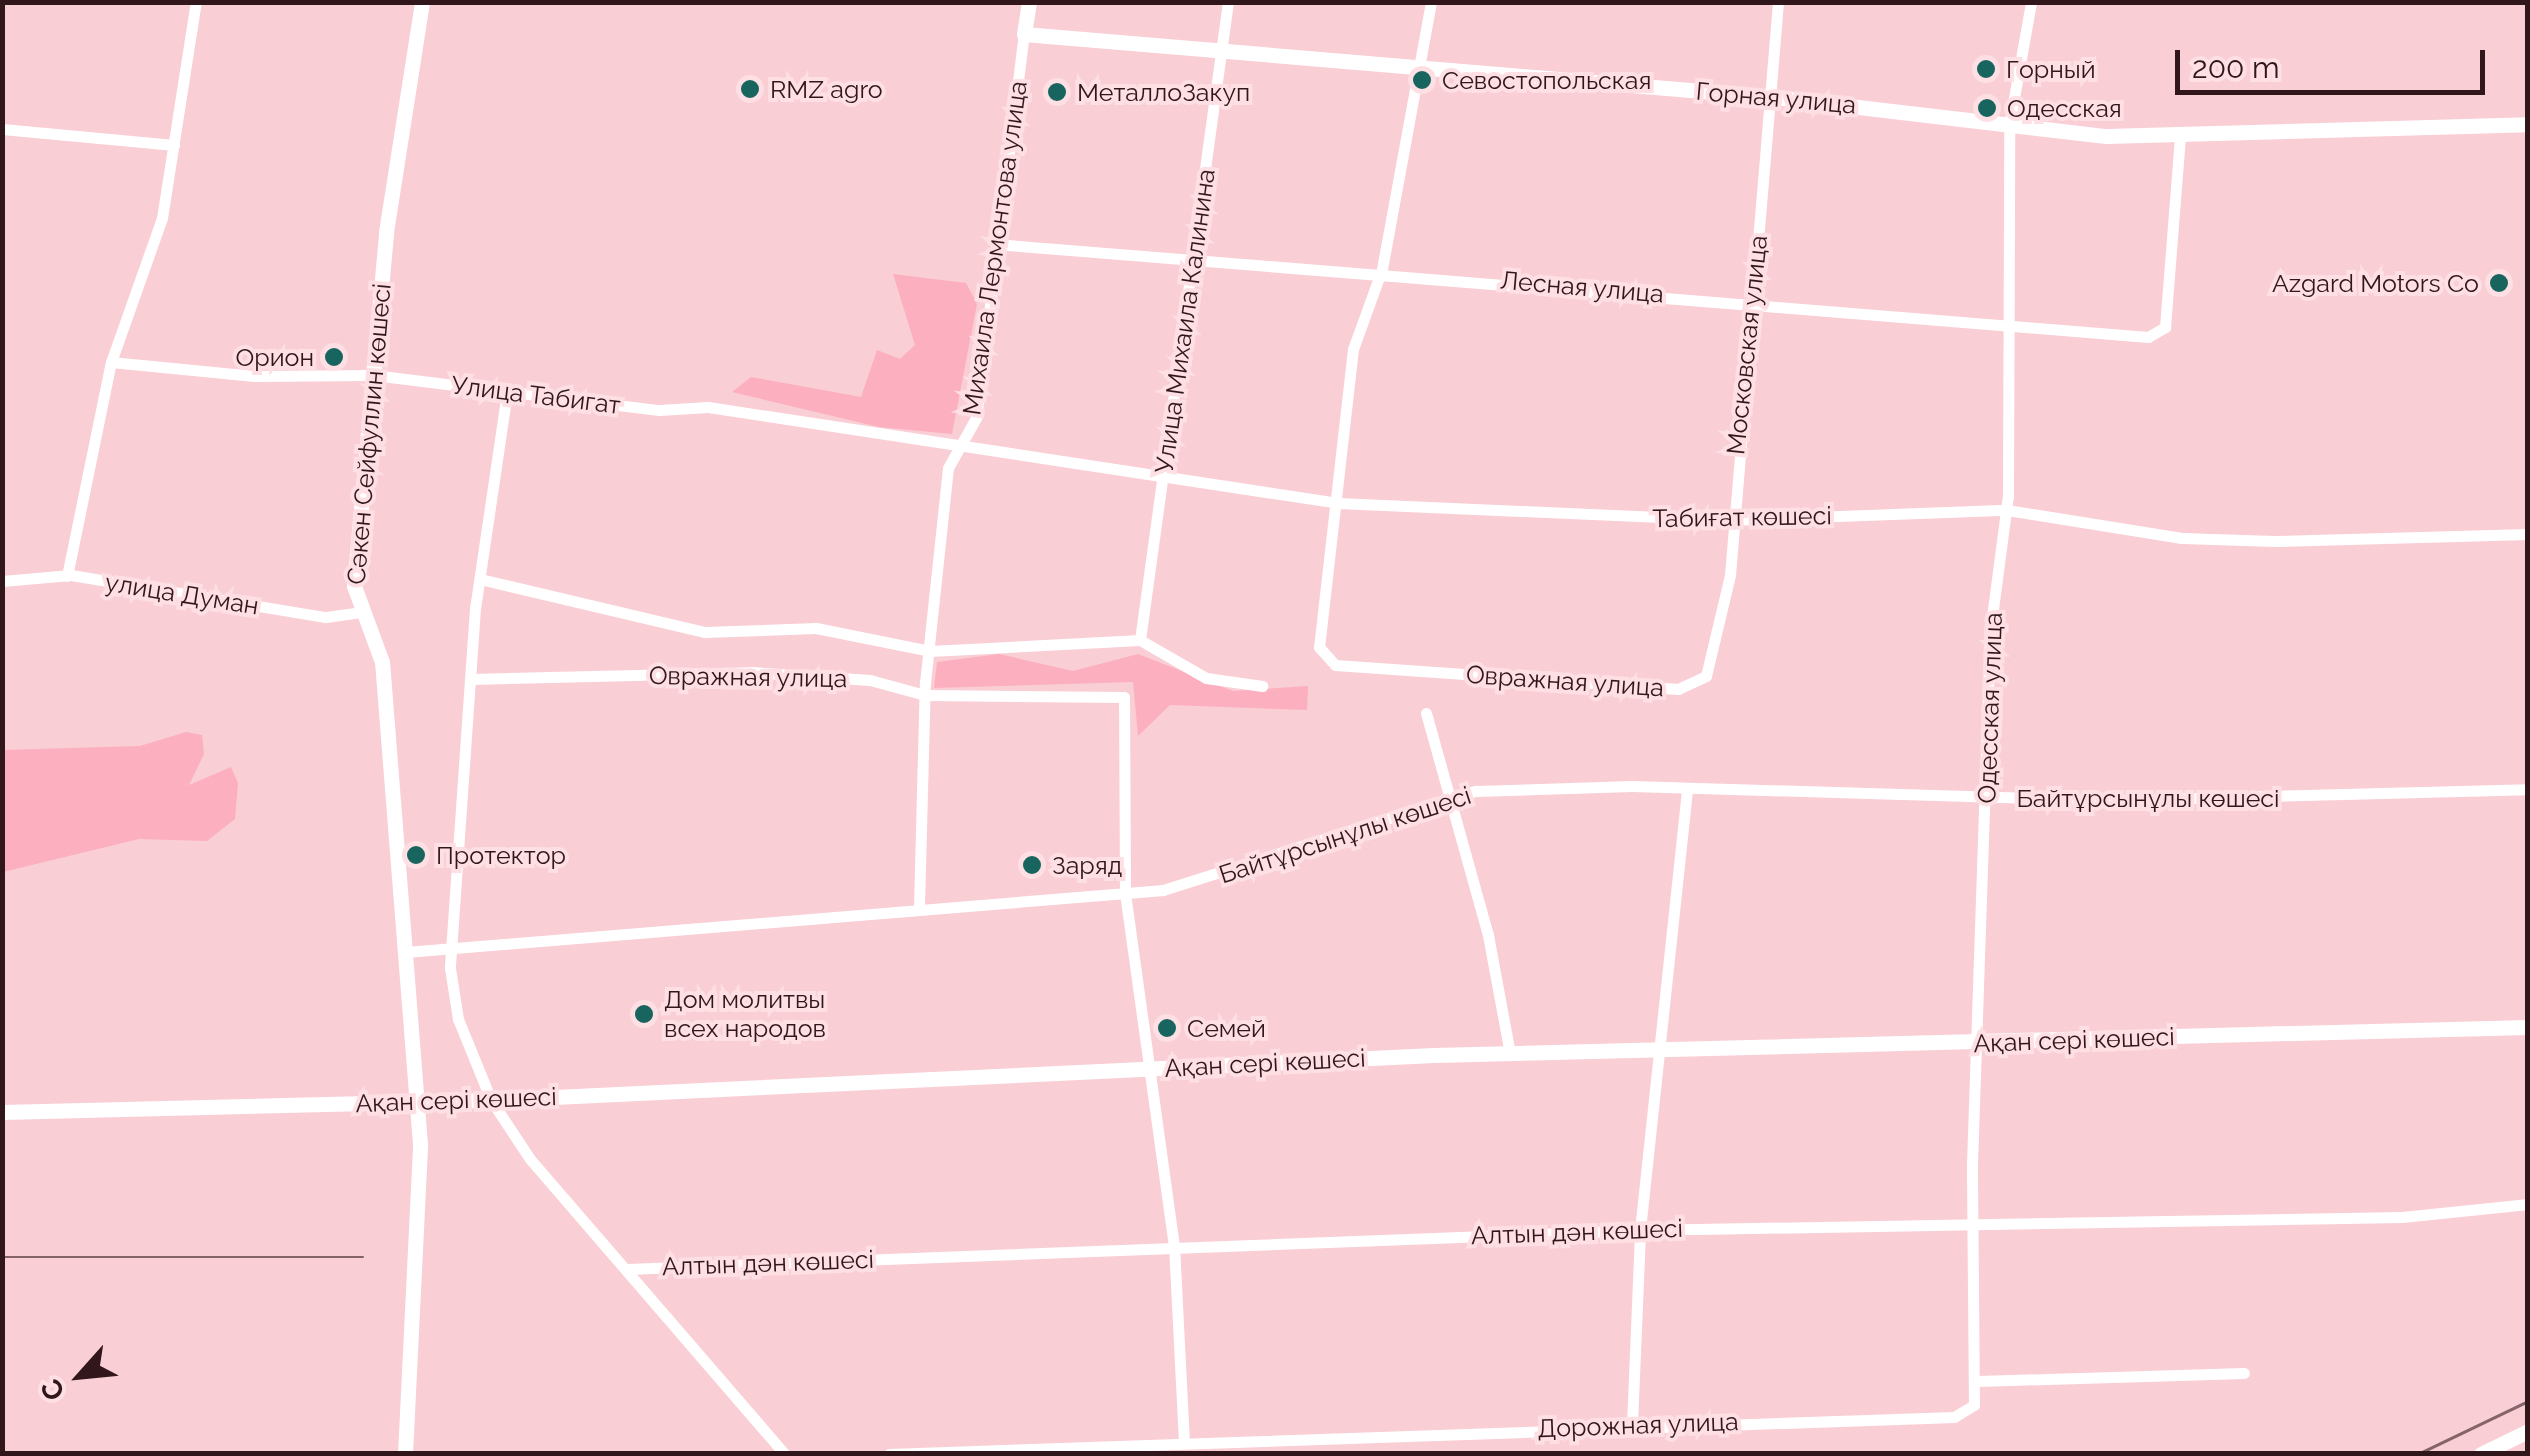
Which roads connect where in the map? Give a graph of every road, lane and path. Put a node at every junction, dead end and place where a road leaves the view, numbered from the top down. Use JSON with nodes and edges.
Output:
{"nodes":[{"id":1,"x":196,"y":2,"type":"edge"},
{"id":2,"x":422,"y":2,"type":"edge"},
{"id":3,"x":1029,"y":2,"type":"edge"},
{"id":4,"x":1228,"y":2,"type":"edge"},
{"id":5,"x":1431,"y":2,"type":"edge"},
{"id":6,"x":1778,"y":2,"type":"edge"},
{"id":7,"x":2032,"y":2,"type":"edge"},
{"id":8,"x":1024,"y":34,"type":"junction"},
{"id":9,"x":1221,"y":57,"type":"junction"},
{"id":10,"x":1417,"y":70,"type":"junction"},
{"id":11,"x":1773,"y":97,"type":"junction"},
{"id":12,"x":2528,"y":124,"type":"edge"},
{"id":13,"x":2009,"y":126,"type":"junction"},
{"id":14,"x":2,"y":129,"type":"edge"},
{"id":15,"x":2180,"y":137,"type":"junction"},
{"id":16,"x":174,"y":146,"type":"junction"},
{"id":17,"x":995,"y":244,"type":"junction"},
{"id":18,"x":1194,"y":261,"type":"junction"},
{"id":19,"x":1382,"y":269,"type":"junction"},
{"id":20,"x":1750,"y":302,"type":"junction"},
{"id":21,"x":2002,"y":329,"type":"junction"},
{"id":22,"x":112,"y":362,"type":"junction"},
{"id":23,"x":372,"y":374,"type":"junction"},
{"id":24,"x":507,"y":392,"type":"junction"},
{"id":25,"x":958,"y":448,"type":"junction"},
{"id":26,"x":1164,"y":472,"type":"junction"},
{"id":27,"x":1338,"y":503,"type":"junction"},
{"id":28,"x":2007,"y":510,"type":"junction"},
{"id":29,"x":1730,"y":520,"type":"junction"},
{"id":30,"x":2528,"y":534,"type":"edge"},
{"id":31,"x":67,"y":576,"type":"junction"},
{"id":32,"x":480,"y":579,"type":"junction"},
{"id":33,"x":2,"y":581,"type":"edge"},
{"id":34,"x":361,"y":612,"type":"junction"},
{"id":35,"x":1140,"y":640,"type":"junction"},
{"id":36,"x":930,"y":652,"type":"junction"},
{"id":37,"x":471,"y":678,"type":"junction"},
{"id":38,"x":1700,"y":684,"type":"joint"},
{"id":39,"x":1262,"y":686,"type":"dead end"},
{"id":40,"x":925,"y":695,"type":"junction"},
{"id":41,"x":1426,"y":713,"type":"dead end"},
{"id":42,"x":2528,"y":789,"type":"edge"},
{"id":43,"x":1686,"y":792,"type":"junction"},
{"id":44,"x":1986,"y":796,"type":"junction"},
{"id":45,"x":1449,"y":800,"type":"junction"},
{"id":46,"x":1125,"y":893,"type":"junction"},
{"id":47,"x":919,"y":906,"type":"junction"},
{"id":48,"x":452,"y":948,"type":"junction"},
{"id":49,"x":406,"y":952,"type":"junction"},
{"id":50,"x":2528,"y":1027,"type":"edge"},
{"id":51,"x":1976,"y":1042,"type":"junction"},
{"id":52,"x":1660,"y":1050,"type":"junction"},
{"id":53,"x":1510,"y":1054,"type":"junction"},
{"id":54,"x":1152,"y":1068,"type":"junction"},
{"id":55,"x":491,"y":1100,"type":"junction"},
{"id":56,"x":417,"y":1102,"type":"junction"},
{"id":57,"x":2,"y":1112,"type":"edge"},
{"id":58,"x":2528,"y":1204,"type":"edge"},
{"id":59,"x":1971,"y":1226,"type":"junction"},
{"id":60,"x":1640,"y":1230,"type":"junction"},
{"id":61,"x":1174,"y":1245,"type":"junction"},
{"id":62,"x":626,"y":1269,"type":"junction"},
{"id":63,"x":2244,"y":1373,"type":"dead end"},
{"id":64,"x":1977,"y":1381,"type":"junction"},
{"id":65,"x":1966,"y":1414,"type":"joint"},
{"id":66,"x":1632,"y":1424,"type":"junction"},
{"id":67,"x":2528,"y":1430,"type":"edge"},
{"id":68,"x":1184,"y":1443,"type":"junction"},
{"id":69,"x":1234,"y":1448,"type":"edge"},
{"id":70,"x":405,"y":1454,"type":"edge"},
{"id":71,"x":785,"y":1454,"type":"edge"},
{"id":72,"x":889,"y":1454,"type":"edge"},
{"id":73,"x":2481,"y":1454,"type":"edge"}],
"edges":[{"from":1,"to":16,"type":"street"},
{"from":2,"to":23,"type":"street","name":"Сәкен Сейфуллин көшесі"},
{"from":3,"to":8,"type":"street","name":"Михаила Лермонтова улица"},
{"from":4,"to":9,"type":"street","name":"Улица Михаила Калинина"},
{"from":5,"to":10,"type":"street"},
{"from":6,"to":11,"type":"street","name":"Московская улица"},
{"from":7,"to":13,"type":"street","name":"Одесская улица"},
{"from":8,"to":9,"type":"street","name":"Горная улица"},
{"from":8,"to":17,"type":"street","name":"Михаила Лермонтова улица"},
{"from":9,"to":10,"type":"street","name":"Горная улица"},
{"from":9,"to":18,"type":"street","name":"Улица Михаила Калинина"},
{"from":10,"to":11,"type":"street","name":"Горная улица"},
{"from":10,"to":19,"type":"street"},
{"from":11,"to":13,"type":"street","name":"Горная улица"},
{"from":11,"to":20,"type":"street","name":"Московская улица"},
{"from":12,"to":15,"type":"street","name":"Горная улица"},
{"from":13,"to":15,"type":"street","name":"Горная улица"},
{"from":13,"to":21,"type":"street","name":"Одесская улица"},
{"from":14,"to":16,"type":"street"},
{"from":15,"to":21,"type":"street","name":"Лесная улица"},
{"from":16,"to":22,"type":"street"},
{"from":17,"to":18,"type":"street","name":"Лесная улица"},
{"from":17,"to":25,"type":"street","name":"Михаила Лермонтова улица"},
{"from":18,"to":19,"type":"street","name":"Лесная улица"},
{"from":18,"to":26,"type":"street","name":"Улица Михаила Калинина"},
{"from":19,"to":20,"type":"street","name":"Лесная улица"},
{"from":19,"to":27,"type":"street"},
{"from":20,"to":21,"type":"street","name":"Лесная улица"},
{"from":20,"to":29,"type":"street","name":"Московская улица"},
{"from":21,"to":28,"type":"street","name":"Одесская улица"},
{"from":22,"to":23,"type":"street","name":"Улица Табигат"},
{"from":22,"to":31,"type":"street"},
{"from":23,"to":24,"type":"street","name":"Улица Табигат"},
{"from":23,"to":34,"type":"street","name":"Сәкен Сейфуллин көшесі"},
{"from":24,"to":25,"type":"street","name":"Улица Табигат"},
{"from":24,"to":32,"type":"street"},
{"from":25,"to":26,"type":"street","name":"Табиғат көшесі"},
{"from":25,"to":36,"type":"street","name":"Михаила Лермонтова улица"},
{"from":26,"to":27,"type":"street","name":"Табиғат көшесі"},
{"from":26,"to":35,"type":"street","name":"Улица Михаила Калинина"},
{"from":27,"to":29,"type":"street","name":"Табиғат көшесі"},
{"from":27,"to":38,"type":"street","name":"Овражная улица"},
{"from":28,"to":29,"type":"street","name":"Табиғат көшесі"},
{"from":28,"to":30,"type":"street","name":"Табиғат көшесі"},
{"from":28,"to":44,"type":"street","name":"Одесская улица"},
{"from":29,"to":38,"type":"street","name":"Московская улица"},
{"from":31,"to":33,"type":"street","name":"улица Думан"},
{"from":31,"to":34,"type":"street","name":"улица Думан"},
{"from":32,"to":36,"type":"street","name":"Овражная улица"},
{"from":32,"to":37,"type":"street"},
{"from":34,"to":49,"type":"street","name":"Сәкен Сейфуллин көшесі"},
{"from":35,"to":36,"type":"street","name":"Овражная улица"},
{"from":35,"to":39,"type":"street"},
{"from":36,"to":40,"type":"street","name":"Михаила Лермонтова улица"},
{"from":37,"to":40,"type":"street","name":"Овражная улица"},
{"from":37,"to":48,"type":"street"},
{"from":40,"to":46,"type":"street","name":"Овражная улица"},
{"from":40,"to":47,"type":"street","name":"Михаила Лермонтова улица"},
{"from":41,"to":45,"type":"street"},
{"from":42,"to":44,"type":"street","name":"Байтұрсынұлы көшесі"},
{"from":43,"to":44,"type":"street","name":"Байтұрсынұлы көшесі"},
{"from":43,"to":45,"type":"street","name":"Байтұрсынұлы көшесі"},
{"from":43,"to":52,"type":"street"},
{"from":44,"to":51,"type":"street","name":"Одесская улица"},
{"from":45,"to":46,"type":"street","name":"Байтұрсынұлы көшесі"},
{"from":45,"to":53,"type":"street"},
{"from":46,"to":47,"type":"street","name":"Байтұрсынұлы көшесі"},
{"from":46,"to":54,"type":"street"},
{"from":47,"to":48,"type":"street","name":"Байтұрсынұлы көшесі"},
{"from":48,"to":49,"type":"street","name":"Байтұрсынұлы көшесі"},
{"from":48,"to":55,"type":"street"},
{"from":49,"to":56,"type":"street","name":"Сәкен Сейфуллин көшесі"},
{"from":50,"to":51,"type":"street","name":"Ақан сері көшесі"},
{"from":51,"to":52,"type":"street","name":"Ақан сері көшесі"},
{"from":51,"to":59,"type":"street","name":"Одесская улица"},
{"from":52,"to":53,"type":"street","name":"Ақан сері көшесі"},
{"from":52,"to":60,"type":"street"},
{"from":53,"to":54,"type":"street","name":"Ақан сері көшесі"},
{"from":54,"to":55,"type":"street","name":"Ақан сері көшесі"},
{"from":54,"to":61,"type":"street"},
{"from":55,"to":56,"type":"street","name":"Ақан сері көшесі"},
{"from":55,"to":62,"type":"street"},
{"from":56,"to":57,"type":"street","name":"Ақан сері көшесі"},
{"from":56,"to":70,"type":"street","name":"Сәкен Сейфуллин көшесі"},
{"from":58,"to":59,"type":"street","name":"Алтын дән көшесі"},
{"from":59,"to":60,"type":"street","name":"Алтын дән көшесі"},
{"from":59,"to":64,"type":"street","name":"Одесская улица"},
{"from":60,"to":61,"type":"street","name":"Алтын дән көшесі"},
{"from":60,"to":66,"type":"street"},
{"from":61,"to":62,"type":"street","name":"Алтын дән көшесі"},
{"from":61,"to":68,"type":"street"},
{"from":62,"to":71,"type":"street"},
{"from":63,"to":64,"type":"street"},
{"from":64,"to":65,"type":"street","name":"Одесская улица"},
{"from":65,"to":66,"type":"street","name":"Дорожная улица"},
{"from":66,"to":69,"type":"street","name":"Дорожная улица"},
{"from":67,"to":73,"type":"street"},
{"from":68,"to":69,"type":"street","name":"Дорожная улица"},
{"from":68,"to":72,"type":"street","name":"Дорожная улица"}]}
